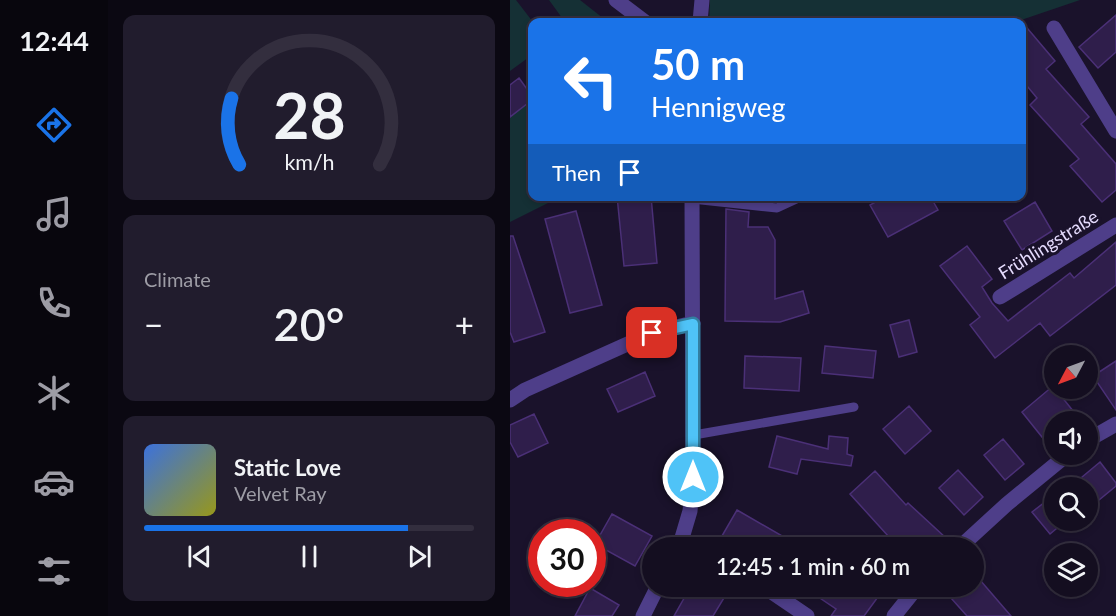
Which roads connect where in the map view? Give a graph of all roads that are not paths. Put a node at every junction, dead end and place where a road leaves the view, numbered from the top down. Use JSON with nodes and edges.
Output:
{"nodes":[{"id":1,"x":616,"y":0,"type":"edge"},
{"id":2,"x":702,"y":0,"type":"edge"},
{"id":3,"x":640,"y":18,"type":"edge"},
{"id":4,"x":700,"y":18,"type":"edge"},
{"id":5,"x":1054,"y":28,"type":"dead end"},
{"id":6,"x":1116,"y":131,"type":"edge"},
{"id":7,"x":692,"y":201,"type":"edge"},
{"id":8,"x":718,"y":201,"type":"edge"},
{"id":9,"x":792,"y":201,"type":"edge"},
{"id":10,"x":1116,"y":225,"type":"edge"},
{"id":11,"x":1000,"y":297,"type":"dead end"},
{"id":12,"x":693,"y":324,"type":"junction"},
{"id":13,"x":510,"y":400,"type":"edge"},
{"id":14,"x":854,"y":407,"type":"dead end"},
{"id":15,"x":1116,"y":424,"type":"edge"},
{"id":16,"x":1098,"y":434,"type":"edge"},
{"id":17,"x":694,"y":435,"type":"junction"},
{"id":18,"x":1054,"y":465,"type":"edge"},
{"id":19,"x":684,"y":537,"type":"edge"},
{"id":20,"x":971,"y":537,"type":"edge"},
{"id":21,"x":652,"y":597,"type":"edge"},
{"id":22,"x":779,"y":597,"type":"edge"},
{"id":23,"x":909,"y":597,"type":"edge"},
{"id":24,"x":643,"y":616,"type":"edge"},
{"id":25,"x":807,"y":616,"type":"edge"},
{"id":26,"x":894,"y":616,"type":"edge"}],
"edges":[{"from":1,"to":3,"type":"street"},
{"from":2,"to":4,"type":"street"},
{"from":5,"to":6,"type":"street"},
{"from":7,"to":12,"type":"street"},
{"from":8,"to":9,"type":"lane"},
{"from":10,"to":11,"type":"street","name":"Frühlingstraße"},
{"from":12,"to":13,"type":"street"},
{"from":12,"to":17,"type":"street"},
{"from":14,"to":17,"type":"lane"},
{"from":15,"to":16,"type":"street"},
{"from":17,"to":19,"type":"street"},
{"from":18,"to":20,"type":"street"},
{"from":21,"to":24,"type":"street"},
{"from":22,"to":25,"type":"street"},
{"from":23,"to":26,"type":"street"}]}
